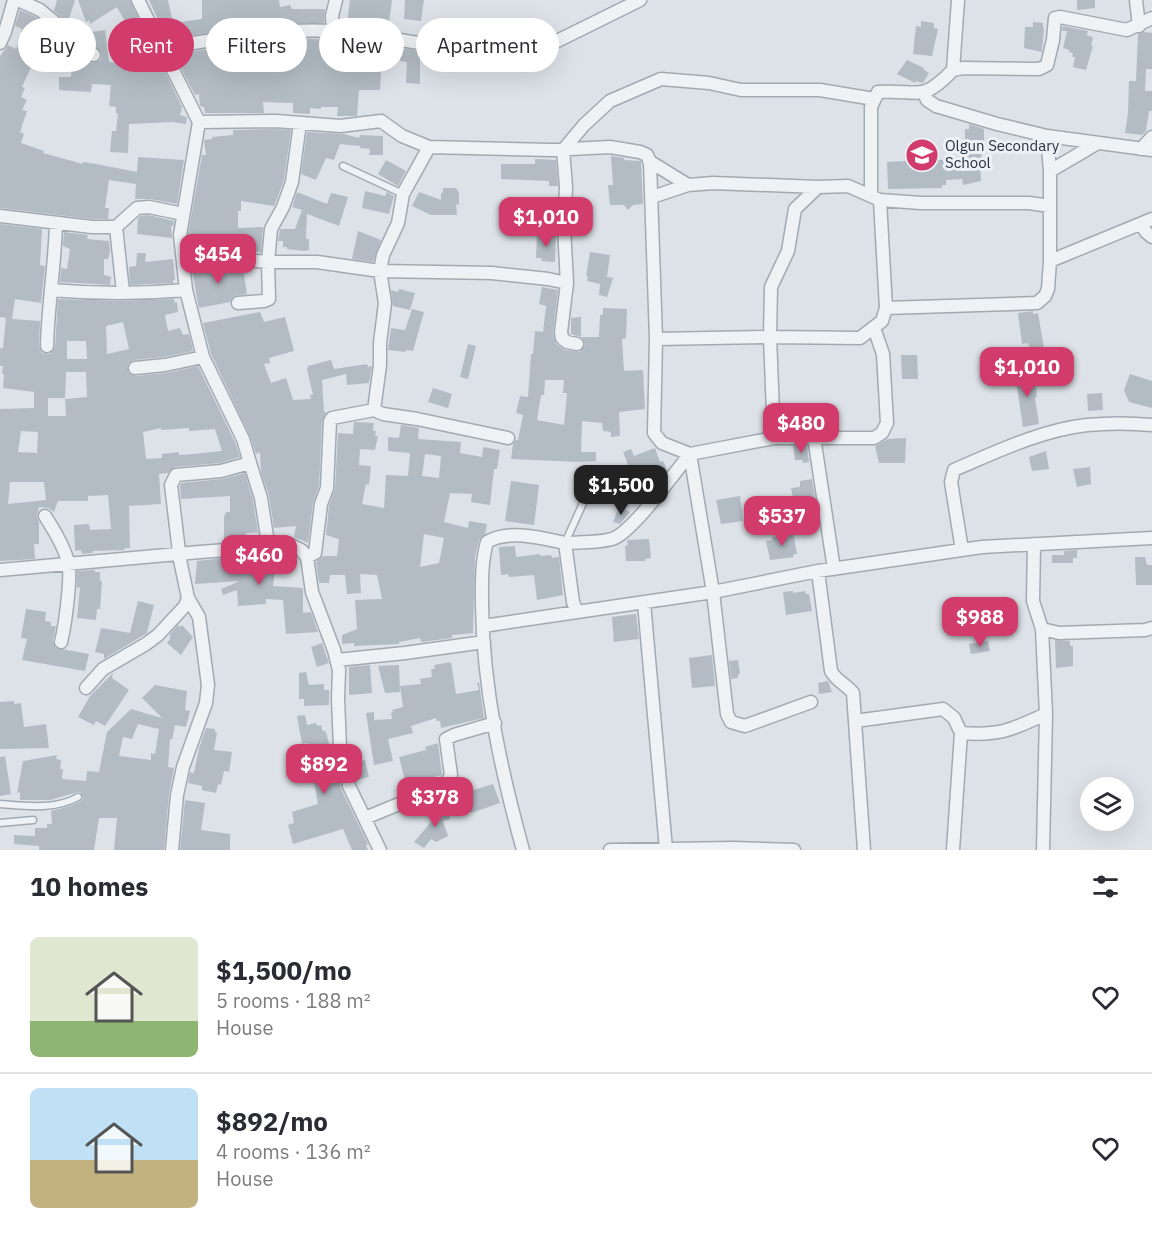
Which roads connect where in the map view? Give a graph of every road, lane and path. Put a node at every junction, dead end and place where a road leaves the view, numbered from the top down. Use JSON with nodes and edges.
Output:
{"nodes":[{"id":1,"x":16,"y":0,"type":"edge"},
{"id":2,"x":138,"y":0,"type":"edge"},
{"id":3,"x":336,"y":0,"type":"edge"},
{"id":4,"x":640,"y":0,"type":"edge"},
{"id":5,"x":958,"y":0,"type":"edge"},
{"id":6,"x":1136,"y":0,"type":"edge"},
{"id":7,"x":50,"y":18,"type":"edge"},
{"id":8,"x":146,"y":18,"type":"edge"},
{"id":9,"x":332,"y":18,"type":"edge"},
{"id":10,"x":1152,"y":18,"type":"edge"},
{"id":11,"x":1139,"y":26,"type":"junction"},
{"id":12,"x":319,"y":31,"type":"edge"},
{"id":13,"x":404,"y":41,"type":"edge"},
{"id":14,"x":0,"y":43,"type":"edge"},
{"id":15,"x":194,"y":43,"type":"edge"},
{"id":16,"x":953,"y":70,"type":"junction"},
{"id":17,"x":173,"y":72,"type":"edge"},
{"id":18,"x":924,"y":93,"type":"junction"},
{"id":19,"x":874,"y":99,"type":"junction"},
{"id":20,"x":199,"y":122,"type":"junction"},
{"id":21,"x":300,"y":123,"type":"junction"},
{"id":22,"x":1047,"y":136,"type":"junction"},
{"id":23,"x":1152,"y":137,"type":"edge"},
{"id":24,"x":1096,"y":144,"type":"junction"},
{"id":25,"x":429,"y":147,"type":"junction"},
{"id":26,"x":563,"y":150,"type":"junction"},
{"id":27,"x":1146,"y":150,"type":"edge"},
{"id":28,"x":649,"y":161,"type":"junction"},
{"id":29,"x":342,"y":166,"type":"dead end"},
{"id":30,"x":1050,"y":171,"type":"junction"},
{"id":31,"x":688,"y":185,"type":"junction"},
{"id":32,"x":818,"y":187,"type":"junction"},
{"id":33,"x":404,"y":194,"type":"junction"},
{"id":34,"x":652,"y":197,"type":"junction"},
{"id":35,"x":875,"y":197,"type":"junction"},
{"id":36,"x":1050,"y":206,"type":"junction"},
{"id":37,"x":183,"y":214,"type":"junction"},
{"id":38,"x":0,"y":216,"type":"edge"},
{"id":39,"x":1146,"y":222,"type":"edge"},
{"id":40,"x":56,"y":223,"type":"junction"},
{"id":41,"x":116,"y":227,"type":"junction"},
{"id":42,"x":1152,"y":237,"type":"edge"},
{"id":43,"x":1050,"y":261,"type":"junction"},
{"id":44,"x":268,"y":262,"type":"junction"},
{"id":45,"x":183,"y":264,"type":"junction"},
{"id":46,"x":381,"y":271,"type":"junction"},
{"id":47,"x":567,"y":284,"type":"junction"},
{"id":48,"x":51,"y":290,"type":"junction"},
{"id":49,"x":186,"y":290,"type":"junction"},
{"id":50,"x":123,"y":292,"type":"junction"},
{"id":51,"x":238,"y":303,"type":"dead end"},
{"id":52,"x":886,"y":308,"type":"junction"},
{"id":53,"x":874,"y":328,"type":"junction"},
{"id":54,"x":770,"y":337,"type":"junction"},
{"id":55,"x":656,"y":339,"type":"junction"},
{"id":56,"x":577,"y":344,"type":"dead end"},
{"id":57,"x":47,"y":346,"type":"dead end"},
{"id":58,"x":203,"y":357,"type":"junction"},
{"id":59,"x":135,"y":368,"type":"dead end"},
{"id":60,"x":374,"y":410,"type":"junction"},
{"id":61,"x":1152,"y":425,"type":"edge"},
{"id":62,"x":814,"y":437,"type":"junction"},
{"id":63,"x":508,"y":438,"type":"dead end"},
{"id":64,"x":774,"y":438,"type":"junction"},
{"id":65,"x":690,"y":454,"type":"junction"},
{"id":66,"x":250,"y":463,"type":"junction"},
{"id":67,"x":589,"y":490,"type":"dead end"},
{"id":68,"x":45,"y":516,"type":"dead end"},
{"id":69,"x":1152,"y":538,"type":"edge"},
{"id":70,"x":268,"y":543,"type":"junction"},
{"id":71,"x":565,"y":543,"type":"junction"},
{"id":72,"x":1034,"y":544,"type":"junction"},
{"id":73,"x":962,"y":550,"type":"junction"},
{"id":74,"x":179,"y":554,"type":"junction"},
{"id":75,"x":307,"y":557,"type":"junction"},
{"id":76,"x":69,"y":564,"type":"junction"},
{"id":77,"x":834,"y":569,"type":"junction"},
{"id":78,"x":0,"y":570,"type":"edge"},
{"id":79,"x":818,"y":571,"type":"junction"},
{"id":80,"x":713,"y":592,"type":"junction"},
{"id":81,"x":188,"y":598,"type":"junction"},
{"id":82,"x":644,"y":603,"type":"junction"},
{"id":83,"x":577,"y":612,"type":"junction"},
{"id":84,"x":483,"y":626,"type":"junction"},
{"id":85,"x":1152,"y":628,"type":"edge"},
{"id":86,"x":1042,"y":629,"type":"junction"},
{"id":87,"x":1059,"y":633,"type":"junction"},
{"id":88,"x":62,"y":642,"type":"dead end"},
{"id":89,"x":484,"y":642,"type":"junction"},
{"id":90,"x":1044,"y":649,"type":"junction"},
{"id":91,"x":337,"y":660,"type":"junction"},
{"id":92,"x":86,"y":688,"type":"dead end"},
{"id":93,"x":811,"y":702,"type":"dead end"},
{"id":94,"x":1046,"y":714,"type":"junction"},
{"id":95,"x":855,"y":721,"type":"junction"},
{"id":96,"x":495,"y":723,"type":"junction"},
{"id":97,"x":961,"y":734,"type":"junction"},
{"id":98,"x":78,"y":797,"type":"dead end"},
{"id":99,"x":0,"y":804,"type":"edge"},
{"id":100,"x":365,"y":818,"type":"junction"},
{"id":101,"x":33,"y":820,"type":"dead end"},
{"id":102,"x":0,"y":823,"type":"edge"},
{"id":103,"x":666,"y":849,"type":"edge"},
{"id":104,"x":172,"y":850,"type":"edge"},
{"id":105,"x":380,"y":850,"type":"edge"},
{"id":106,"x":523,"y":850,"type":"edge"},
{"id":107,"x":610,"y":850,"type":"edge"},
{"id":108,"x":794,"y":850,"type":"edge"},
{"id":109,"x":864,"y":850,"type":"edge"},
{"id":110,"x":953,"y":850,"type":"edge"},
{"id":111,"x":1043,"y":850,"type":"edge"}],
"edges":[{"from":1,"to":7,"type":"street"},
{"from":1,"to":14,"type":"street"},
{"from":2,"to":8,"type":"street"},
{"from":3,"to":9,"type":"street"},
{"from":4,"to":13,"type":"street"},
{"from":5,"to":16,"type":"street"},
{"from":6,"to":11,"type":"street"},
{"from":10,"to":11,"type":"street"},
{"from":11,"to":16,"type":"street"},
{"from":12,"to":15,"type":"street"},
{"from":16,"to":18,"type":"street"},
{"from":17,"to":20,"type":"street"},
{"from":18,"to":19,"type":"street"},
{"from":18,"to":22,"type":"street"},
{"from":19,"to":26,"type":"street"},
{"from":19,"to":35,"type":"street"},
{"from":20,"to":21,"type":"street"},
{"from":20,"to":37,"type":"street"},
{"from":21,"to":25,"type":"street"},
{"from":21,"to":44,"type":"street"},
{"from":22,"to":24,"type":"street"},
{"from":22,"to":30,"type":"street"},
{"from":23,"to":27,"type":"street"},
{"from":24,"to":27,"type":"street"},
{"from":24,"to":30,"type":"street"},
{"from":25,"to":26,"type":"street"},
{"from":25,"to":33,"type":"street"},
{"from":26,"to":28,"type":"street"},
{"from":26,"to":47,"type":"street"},
{"from":28,"to":31,"type":"street"},
{"from":28,"to":34,"type":"street"},
{"from":29,"to":33,"type":"lane"},
{"from":30,"to":36,"type":"street"},
{"from":31,"to":32,"type":"street"},
{"from":31,"to":34,"type":"street"},
{"from":32,"to":35,"type":"street"},
{"from":32,"to":54,"type":"street"},
{"from":33,"to":46,"type":"street"},
{"from":34,"to":55,"type":"street"},
{"from":35,"to":36,"type":"street"},
{"from":35,"to":52,"type":"street"},
{"from":36,"to":43,"type":"street"},
{"from":37,"to":41,"type":"street"},
{"from":37,"to":45,"type":"street"},
{"from":38,"to":40,"type":"street"},
{"from":39,"to":42,"type":"street"},
{"from":39,"to":43,"type":"street"},
{"from":40,"to":41,"type":"street"},
{"from":40,"to":48,"type":"street"},
{"from":41,"to":50,"type":"street"},
{"from":43,"to":52,"type":"street"},
{"from":44,"to":45,"type":"street"},
{"from":44,"to":46,"type":"street"},
{"from":44,"to":51,"type":"street"},
{"from":45,"to":49,"type":"street"},
{"from":46,"to":47,"type":"street"},
{"from":46,"to":60,"type":"street"},
{"from":47,"to":56,"type":"street"},
{"from":48,"to":50,"type":"street"},
{"from":48,"to":57,"type":"street"},
{"from":49,"to":50,"type":"street"},
{"from":49,"to":58,"type":"street"},
{"from":52,"to":53,"type":"street"},
{"from":53,"to":54,"type":"street"},
{"from":53,"to":62,"type":"street"},
{"from":54,"to":55,"type":"street"},
{"from":54,"to":64,"type":"street"},
{"from":55,"to":65,"type":"street"},
{"from":58,"to":59,"type":"street"},
{"from":58,"to":66,"type":"street"},
{"from":60,"to":63,"type":"street"},
{"from":60,"to":75,"type":"street"},
{"from":61,"to":73,"type":"street"},
{"from":62,"to":64,"type":"street"},
{"from":62,"to":77,"type":"street"},
{"from":64,"to":65,"type":"street"},
{"from":65,"to":71,"type":"street"},
{"from":65,"to":80,"type":"street"},
{"from":66,"to":70,"type":"street"},
{"from":66,"to":74,"type":"street"},
{"from":67,"to":71,"type":"lane"},
{"from":68,"to":76,"type":"street"},
{"from":69,"to":72,"type":"street"},
{"from":70,"to":74,"type":"street"},
{"from":70,"to":75,"type":"street"},
{"from":71,"to":83,"type":"street"},
{"from":71,"to":84,"type":"street"},
{"from":72,"to":73,"type":"street"},
{"from":72,"to":86,"type":"street"},
{"from":73,"to":77,"type":"street"},
{"from":74,"to":76,"type":"street"},
{"from":74,"to":81,"type":"street"},
{"from":75,"to":91,"type":"street"},
{"from":76,"to":78,"type":"street"},
{"from":76,"to":88,"type":"street"},
{"from":77,"to":79,"type":"street"},
{"from":79,"to":80,"type":"street"},
{"from":79,"to":95,"type":"street"},
{"from":80,"to":82,"type":"street"},
{"from":80,"to":93,"type":"street"},
{"from":81,"to":92,"type":"street"},
{"from":81,"to":104,"type":"street"},
{"from":82,"to":83,"type":"street"},
{"from":82,"to":103,"type":"street"},
{"from":83,"to":84,"type":"street"},
{"from":84,"to":89,"type":"street"},
{"from":85,"to":87,"type":"street"},
{"from":86,"to":87,"type":"street"},
{"from":86,"to":90,"type":"street"},
{"from":87,"to":90,"type":"street"},
{"from":89,"to":91,"type":"street"},
{"from":89,"to":96,"type":"street"},
{"from":90,"to":94,"type":"street"},
{"from":91,"to":100,"type":"street"},
{"from":94,"to":97,"type":"street"},
{"from":94,"to":111,"type":"street"},
{"from":95,"to":97,"type":"street"},
{"from":95,"to":109,"type":"street"},
{"from":96,"to":100,"type":"street"},
{"from":96,"to":106,"type":"street"},
{"from":97,"to":110,"type":"street"},
{"from":98,"to":99,"type":"lane"},
{"from":100,"to":105,"type":"street"},
{"from":101,"to":102,"type":"lane"},
{"from":103,"to":107,"type":"street"},
{"from":103,"to":108,"type":"street"}]}
